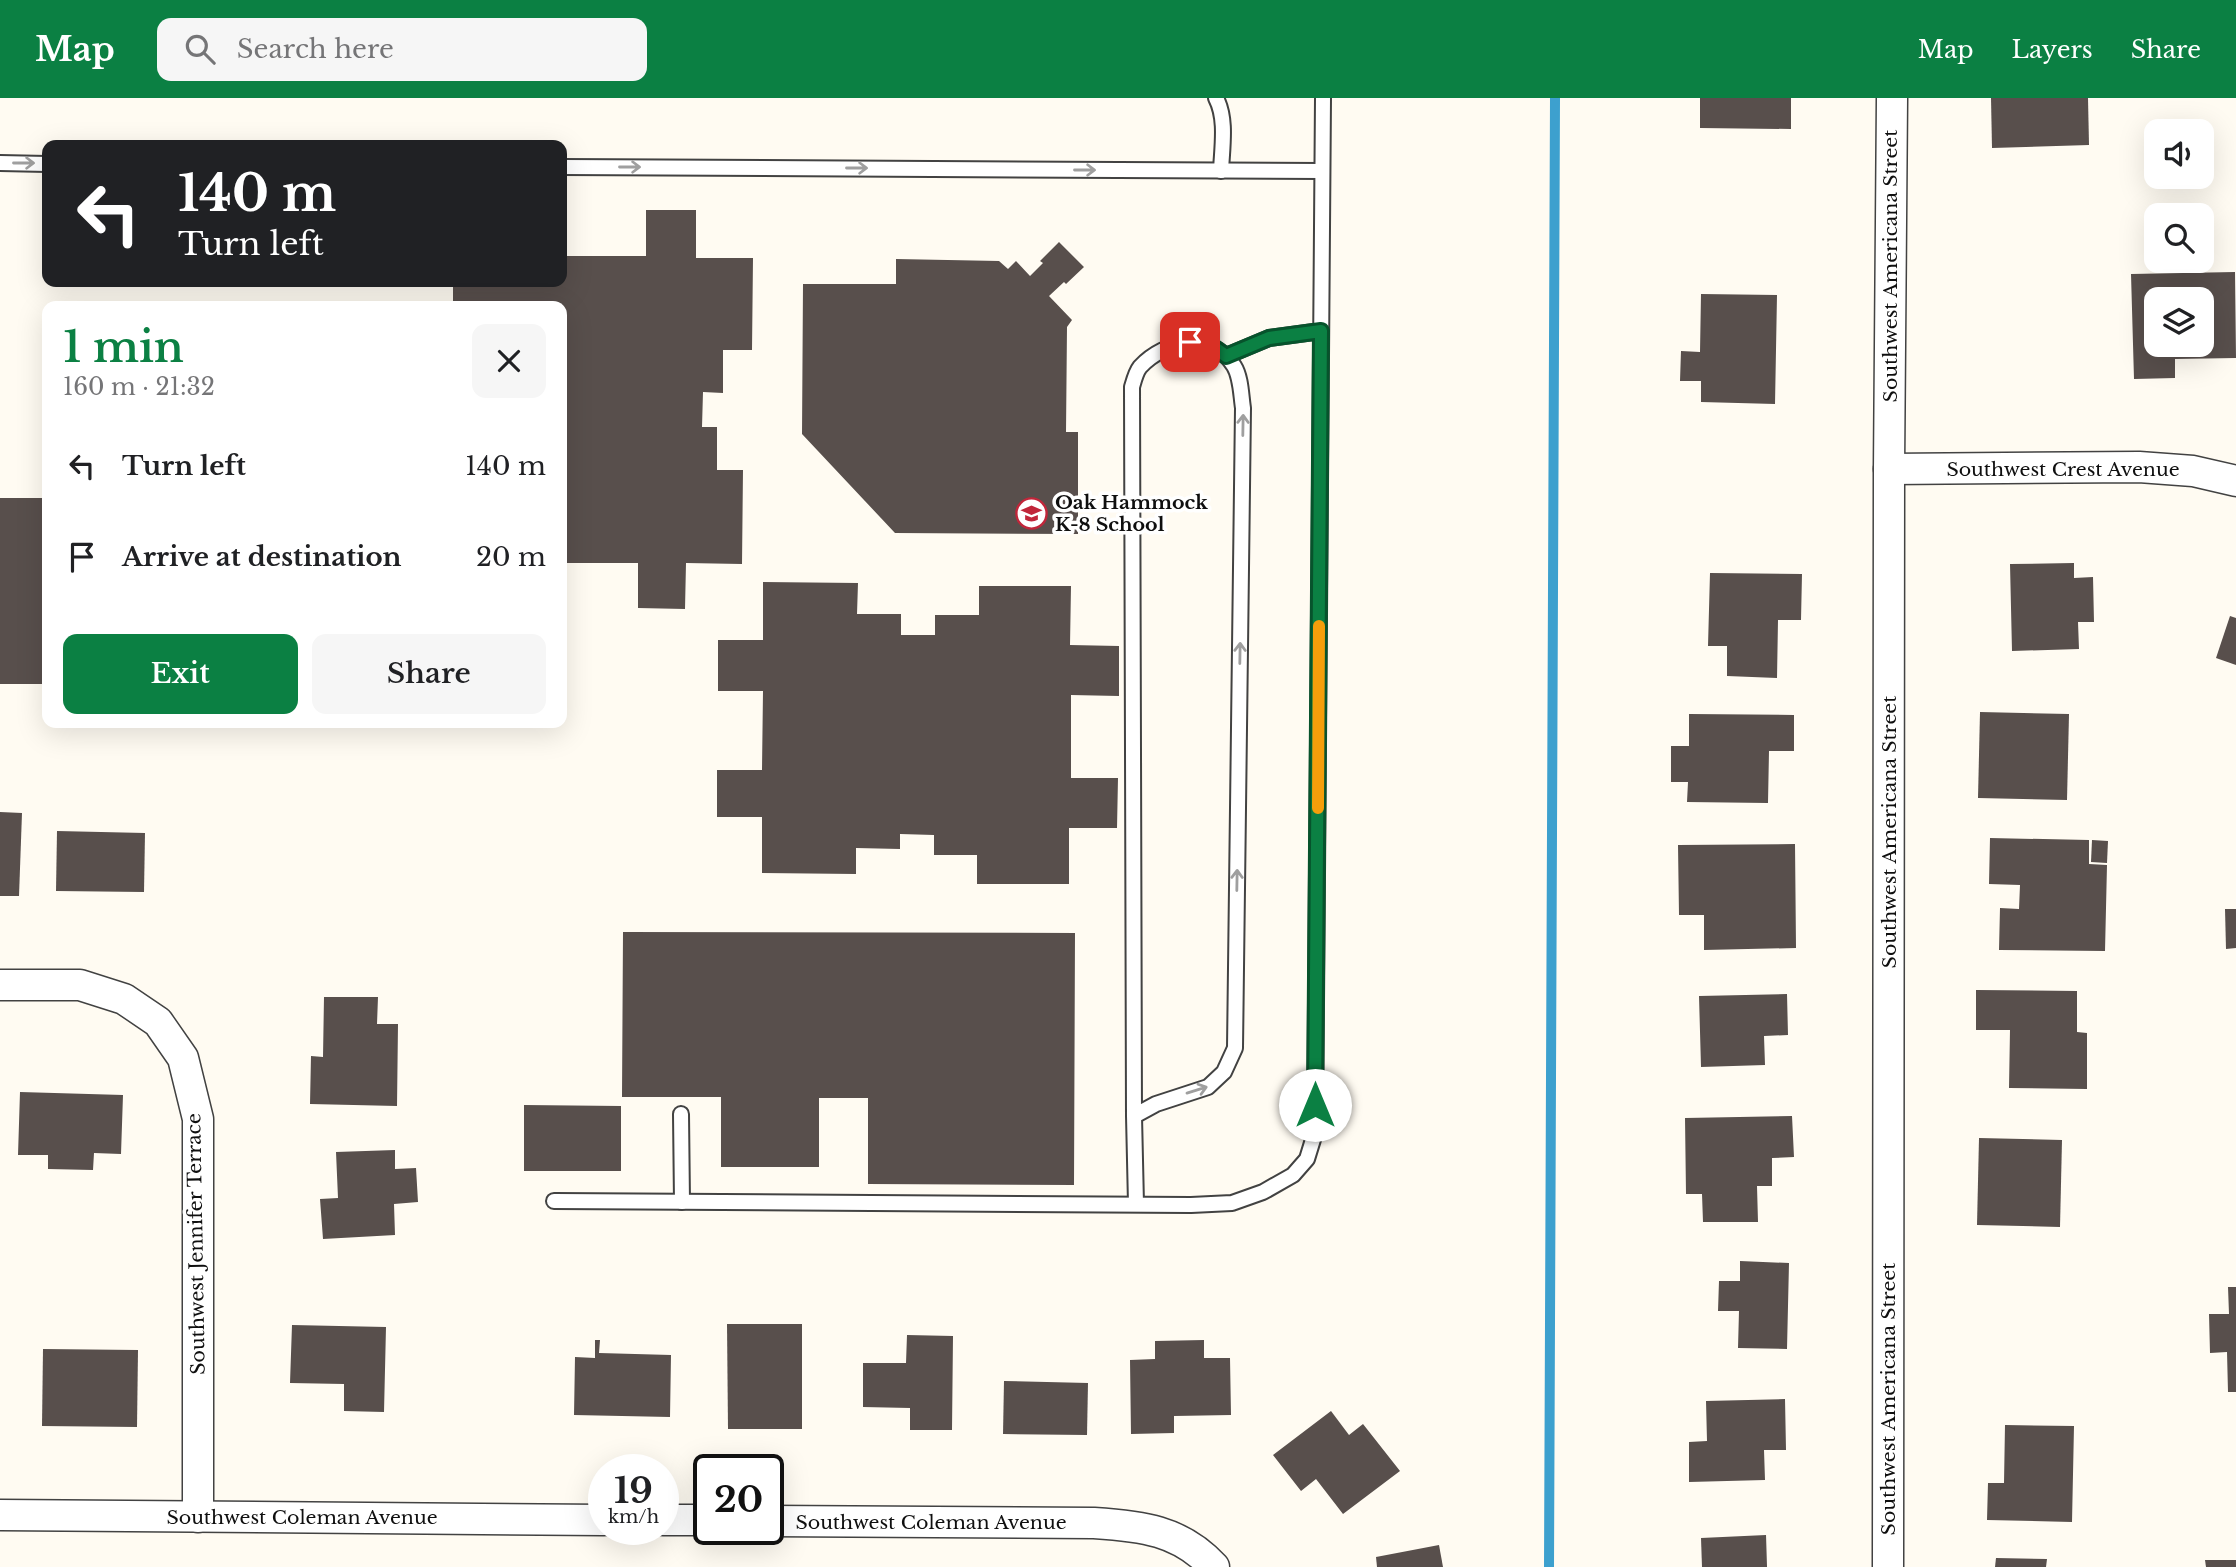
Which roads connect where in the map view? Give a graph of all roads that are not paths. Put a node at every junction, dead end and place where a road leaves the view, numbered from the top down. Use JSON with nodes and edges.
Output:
{"nodes":[{"id":1,"x":1216,"y":98,"type":"edge"},
{"id":2,"x":1323,"y":98,"type":"edge"},
{"id":3,"x":1892,"y":98,"type":"edge"},
{"id":4,"x":0,"y":163,"type":"edge"},
{"id":5,"x":42,"y":164,"type":"edge"},
{"id":6,"x":567,"y":167,"type":"edge"},
{"id":7,"x":1221,"y":171,"type":"junction"},
{"id":8,"x":1322,"y":171,"type":"junction"},
{"id":9,"x":1321,"y":331,"type":"junction"},
{"id":10,"x":1226,"y":356,"type":"junction"},
{"id":11,"x":1889,"y":469,"type":"junction"},
{"id":12,"x":2236,"y":481,"type":"edge"},
{"id":13,"x":0,"y":985,"type":"edge"},
{"id":14,"x":681,"y":1114,"type":"dead end"},
{"id":15,"x":1134,"y":1116,"type":"junction"},
{"id":16,"x":554,"y":1201,"type":"dead end"},
{"id":17,"x":682,"y":1202,"type":"junction"},
{"id":18,"x":1136,"y":1204,"type":"junction"},
{"id":19,"x":0,"y":1516,"type":"edge"},
{"id":20,"x":198,"y":1517,"type":"junction"},
{"id":21,"x":588,"y":1520,"type":"edge"},
{"id":22,"x":784,"y":1521,"type":"edge"},
{"id":23,"x":1214,"y":1567,"type":"edge"},
{"id":24,"x":1888,"y":1567,"type":"edge"}],
"edges":[{"from":1,"to":7,"type":"lane"},
{"from":2,"to":8,"type":"lane"},
{"from":3,"to":11,"type":"street","name":"Southwest Americana Street"},
{"from":4,"to":5,"type":"lane","one_way":true},
{"from":6,"to":7,"type":"lane","one_way":true},
{"from":7,"to":8,"type":"lane"},
{"from":8,"to":9,"type":"lane"},
{"from":9,"to":10,"type":"lane"},
{"from":9,"to":18,"type":"lane"},
{"from":15,"to":10,"type":"lane","one_way":true},
{"from":10,"to":15,"type":"lane"},
{"from":11,"to":12,"type":"street","name":"Southwest Crest Avenue"},
{"from":11,"to":24,"type":"street","name":"Southwest Americana Street"},
{"from":13,"to":20,"type":"street","name":"Southwest Jennifer Terrace"},
{"from":14,"to":17,"type":"lane"},
{"from":15,"to":18,"type":"lane"},
{"from":16,"to":17,"type":"lane"},
{"from":17,"to":18,"type":"lane"},
{"from":19,"to":20,"type":"street","name":"Southwest Coleman Avenue"},
{"from":20,"to":21,"type":"street","name":"Southwest Coleman Avenue"},
{"from":22,"to":23,"type":"street","name":"Southwest Coleman Avenue"}]}
